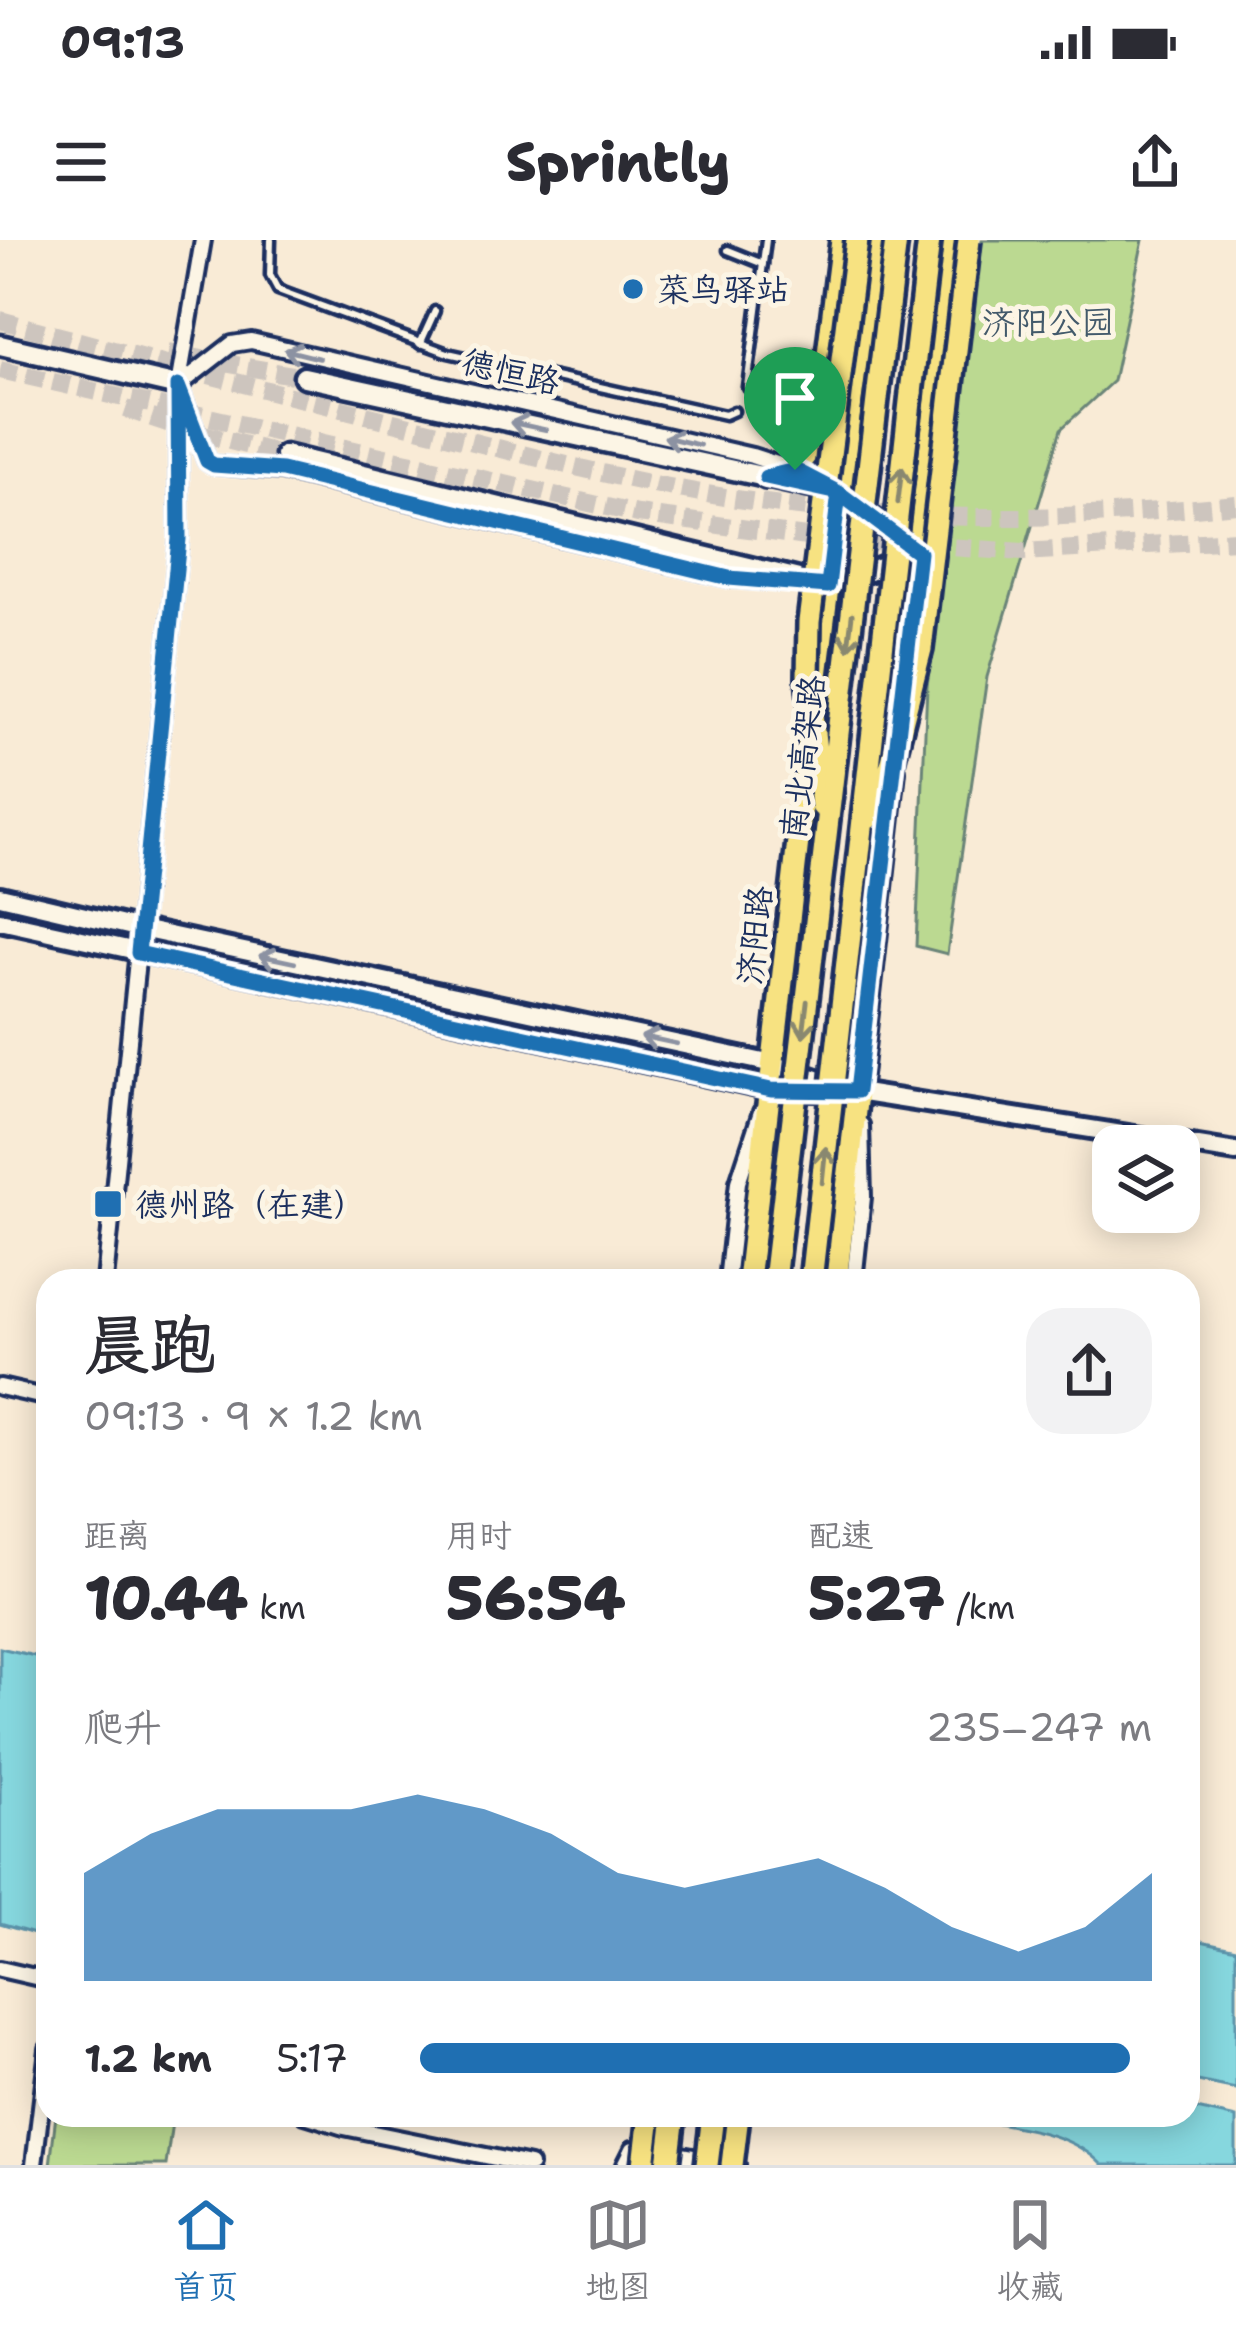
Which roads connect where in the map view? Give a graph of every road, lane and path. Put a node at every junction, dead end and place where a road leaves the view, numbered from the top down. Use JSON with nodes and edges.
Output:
{"nodes":[{"id":1,"x":202,"y":240,"type":"edge"},
{"id":2,"x":271,"y":240,"type":"edge"},
{"id":3,"x":766,"y":240,"type":"edge"},
{"id":4,"x":842,"y":240,"type":"edge"},
{"id":5,"x":857,"y":240,"type":"edge"},
{"id":6,"x":871,"y":240,"type":"edge"},
{"id":7,"x":896,"y":240,"type":"edge"},
{"id":8,"x":929,"y":240,"type":"edge"},
{"id":9,"x":955,"y":240,"type":"edge"},
{"id":10,"x":969,"y":240,"type":"edge"},
{"id":11,"x":728,"y":250,"type":"dead end"},
{"id":12,"x":764,"y":264,"type":"junction"},
{"id":13,"x":435,"y":311,"type":"dead end"},
{"id":14,"x":420,"y":344,"type":"junction"},
{"id":15,"x":0,"y":346,"type":"edge"},
{"id":16,"x":304,"y":377,"type":"tunnel mouth"},
{"id":17,"x":178,"y":386,"type":"junction"},
{"id":18,"x":747,"y":387,"type":"dead end"},
{"id":19,"x":734,"y":412,"type":"dead end"},
{"id":20,"x":285,"y":454,"type":"tunnel mouth"},
{"id":21,"x":795,"y":470,"type":"junction"},
{"id":22,"x":766,"y":477,"type":"junction"},
{"id":23,"x":839,"y":493,"type":"junction"},
{"id":24,"x":919,"y":553,"type":"junction"},
{"id":25,"x":828,"y":586,"type":"junction"},
{"id":26,"x":826,"y":840,"type":"junction"},
{"id":27,"x":860,"y":845,"type":"junction"},
{"id":28,"x":0,"y":896,"type":"edge"},
{"id":29,"x":0,"y":921,"type":"edge"},
{"id":30,"x":140,"y":929,"type":"junction"},
{"id":31,"x":138,"y":953,"type":"junction"},
{"id":32,"x":773,"y":1064,"type":"junction"},
{"id":33,"x":771,"y":1090,"type":"junction"},
{"id":34,"x":857,"y":1091,"type":"junction"},
{"id":35,"x":1236,"y":1152,"type":"edge"},
{"id":36,"x":107,"y":1269,"type":"edge"},
{"id":37,"x":728,"y":1269,"type":"edge"},
{"id":38,"x":750,"y":1269,"type":"edge"},
{"id":39,"x":775,"y":1269,"type":"edge"},
{"id":40,"x":812,"y":1269,"type":"edge"},
{"id":41,"x":837,"y":1269,"type":"edge"},
{"id":42,"x":855,"y":1269,"type":"edge"},
{"id":43,"x":0,"y":1387,"type":"edge"},
{"id":44,"x":36,"y":1395,"type":"edge"},
{"id":45,"x":0,"y":1969,"type":"edge"},
{"id":46,"x":36,"y":1977,"type":"edge"},
{"id":47,"x":39,"y":2127,"type":"edge"},
{"id":48,"x":344,"y":2127,"type":"edge"},
{"id":49,"x":649,"y":2127,"type":"edge"},
{"id":50,"x":673,"y":2127,"type":"edge"},
{"id":51,"x":711,"y":2127,"type":"edge"},
{"id":52,"x":737,"y":2127,"type":"edge"},
{"id":53,"x":34,"y":2165,"type":"edge"},
{"id":54,"x":530,"y":2165,"type":"edge"},
{"id":55,"x":625,"y":2165,"type":"edge"},
{"id":56,"x":644,"y":2165,"type":"edge"},
{"id":57,"x":668,"y":2165,"type":"edge"},
{"id":58,"x":706,"y":2165,"type":"edge"},
{"id":59,"x":734,"y":2165,"type":"edge"}],
"edges":[{"from":1,"to":17,"type":"street"},
{"from":2,"to":14,"type":"lane"},
{"from":3,"to":12,"type":"lane"},
{"from":4,"to":21,"type":"main road"},
{"from":5,"to":26,"type":"main road","bridge":true},
{"from":6,"to":23,"type":"main road","name":"济阳路"},
{"from":7,"to":26,"type":"main road","name":"南北高架路","one_way":true,"bridge":true},
{"from":27,"to":8,"type":"main road","name":"南北高架路","one_way":true,"bridge":true},
{"from":9,"to":24,"type":"main road"},
{"from":10,"to":27,"type":"main road","bridge":true},
{"from":11,"to":12,"type":"lane"},
{"from":12,"to":18,"type":"lane"},
{"from":13,"to":14,"type":"lane"},
{"from":14,"to":19,"type":"lane"},
{"from":15,"to":17,"type":"main road"},
{"from":22,"to":16,"type":"main road","one_way":true},
{"from":21,"to":17,"type":"street","name":"德恒路","one_way":true},
{"from":17,"to":25,"type":"street"},
{"from":17,"to":30,"type":"street"},
{"from":20,"to":25,"type":"main road"},
{"from":21,"to":22,"type":"main road"},
{"from":21,"to":23,"type":"street","name":"德恒路"},
{"from":22,"to":23,"type":"main road"},
{"from":23,"to":24,"type":"main road"},
{"from":23,"to":25,"type":"main road","name":"济阳路"},
{"from":24,"to":25,"type":"main road"},
{"from":24,"to":34,"type":"main road"},
{"from":25,"to":32,"type":"main road","name":"济阳路"},
{"from":26,"to":39,"type":"main road","name":"南北高架路","one_way":true,"bridge":true},
{"from":40,"to":27,"type":"main road","name":"南北高架路","one_way":true,"bridge":true},
{"from":28,"to":30,"type":"street"},
{"from":29,"to":31,"type":"street"},
{"from":30,"to":31,"type":"street"},
{"from":32,"to":30,"type":"street","one_way":true},
{"from":31,"to":33,"type":"street"},
{"from":31,"to":36,"type":"street"},
{"from":32,"to":33,"type":"main road","name":"济阳路"},
{"from":32,"to":34,"type":"street"},
{"from":33,"to":34,"type":"street"},
{"from":33,"to":37,"type":"street"},
{"from":33,"to":38,"type":"main road","name":"济阳路"},
{"from":34,"to":35,"type":"street"},
{"from":34,"to":41,"type":"main road"},
{"from":34,"to":42,"type":"street"},
{"from":43,"to":44,"type":"street"},
{"from":45,"to":46,"type":"street"},
{"from":47,"to":53,"type":"street"},
{"from":48,"to":54,"type":"street"},
{"from":49,"to":56,"type":"main road","bridge":true},
{"from":50,"to":57,"type":"main road","bridge":true},
{"from":51,"to":58,"type":"main road","bridge":true},
{"from":52,"to":59,"type":"main road","bridge":true},
{"from":55,"to":59,"type":"street"}]}
